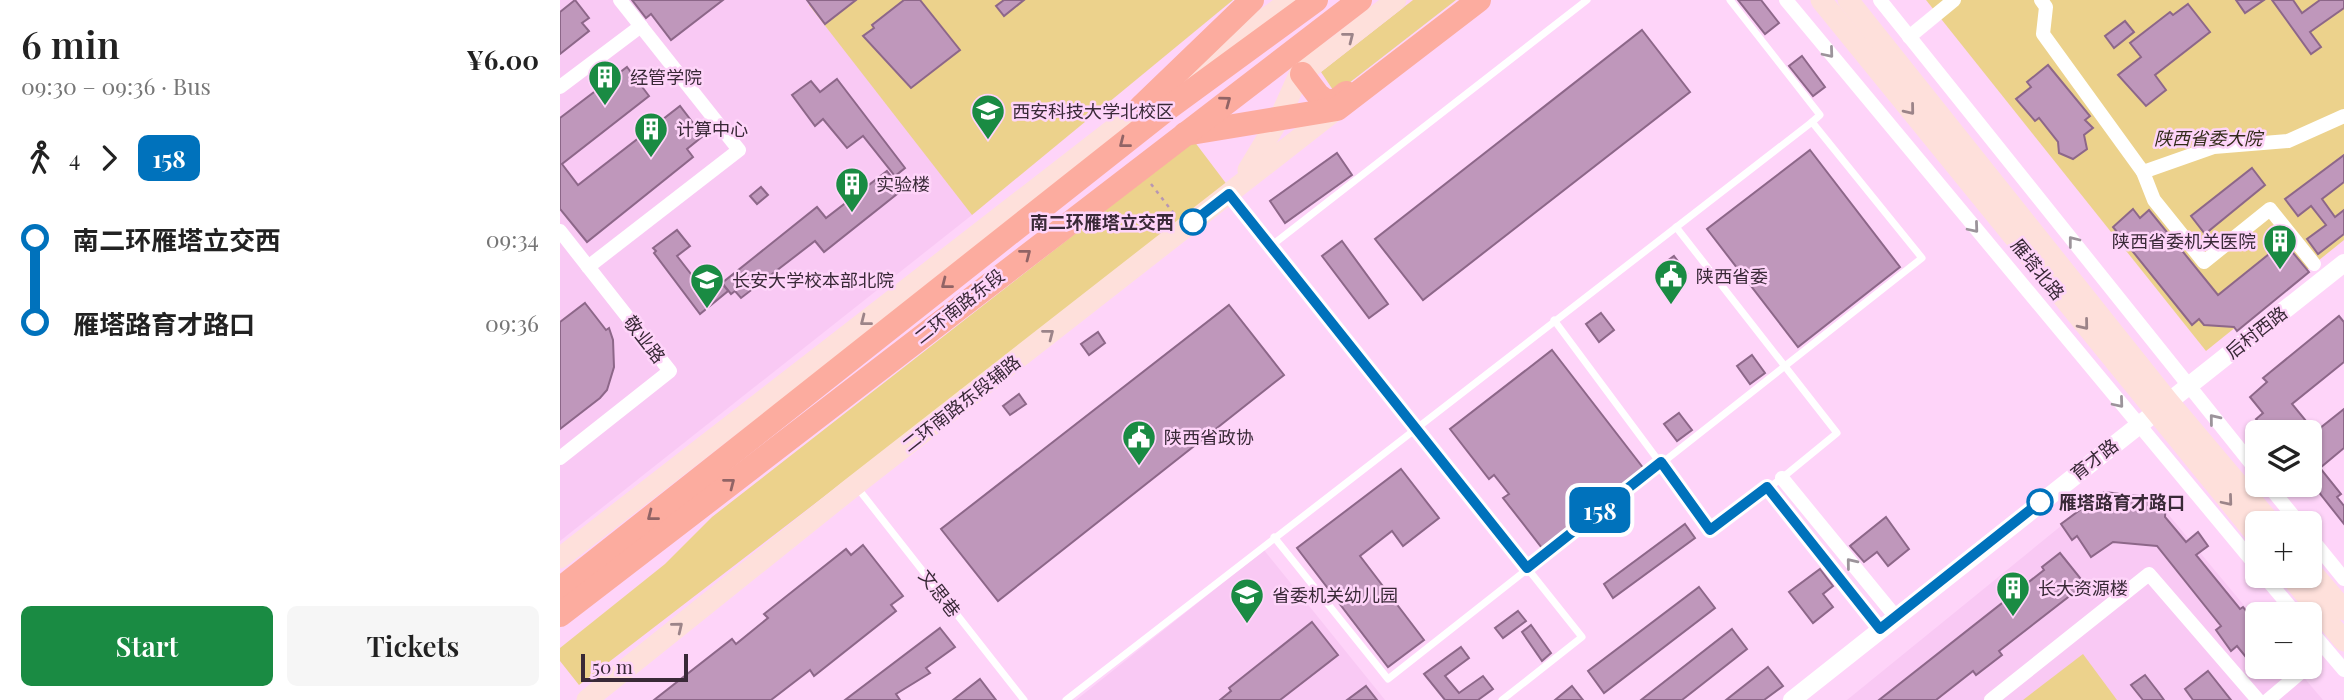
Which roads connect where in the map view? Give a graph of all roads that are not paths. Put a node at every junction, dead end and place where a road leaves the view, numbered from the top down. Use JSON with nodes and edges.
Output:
{"nodes":[{"id":1,"x":620,"y":0,"type":"edge"},
{"id":2,"x":1252,"y":0,"type":"edge"},
{"id":3,"x":1291,"y":0,"type":"edge"},
{"id":4,"x":1316,"y":0,"type":"edge"},
{"id":5,"x":1360,"y":0,"type":"edge"},
{"id":6,"x":1396,"y":0,"type":"edge"},
{"id":7,"x":1465,"y":0,"type":"edge"},
{"id":8,"x":1479,"y":0,"type":"edge"},
{"id":9,"x":1587,"y":0,"type":"edge"},
{"id":10,"x":1730,"y":0,"type":"edge"},
{"id":11,"x":1786,"y":0,"type":"edge"},
{"id":12,"x":1821,"y":0,"type":"edge"},
{"id":13,"x":1880,"y":0,"type":"edge"},
{"id":14,"x":1954,"y":0,"type":"edge"},
{"id":15,"x":1851,"y":2,"type":"edge"},
{"id":16,"x":2046,"y":2,"type":"edge"},
{"id":17,"x":641,"y":26,"type":"junction"},
{"id":18,"x":1320,"y":30,"type":"junction"},
{"id":19,"x":1909,"y":37,"type":"junction"},
{"id":20,"x":1302,"y":74,"type":"junction"},
{"id":21,"x":560,"y":87,"type":"edge"},
{"id":22,"x":1140,"y":107,"type":"junction"},
{"id":23,"x":1337,"y":109,"type":"junction"},
{"id":24,"x":2344,"y":116,"type":"edge"},
{"id":25,"x":1280,"y":117,"type":"junction"},
{"id":26,"x":1812,"y":122,"type":"junction"},
{"id":27,"x":1181,"y":135,"type":"junction"},
{"id":28,"x":2143,"y":172,"type":"junction"},
{"id":29,"x":1229,"y":194,"type":"junction"},
{"id":30,"x":1676,"y":227,"type":"junction"},
{"id":31,"x":560,"y":231,"type":"edge"},
{"id":32,"x":1271,"y":246,"type":"junction"},
{"id":33,"x":2344,"y":263,"type":"edge"},
{"id":34,"x":2314,"y":264,"type":"dead end"},
{"id":35,"x":588,"y":267,"type":"junction"},
{"id":36,"x":1555,"y":320,"type":"junction"},
{"id":37,"x":1784,"y":366,"type":"junction"},
{"id":38,"x":2187,"y":385,"type":"junction"},
{"id":39,"x":2153,"y":412,"type":"junction"},
{"id":40,"x":1414,"y":427,"type":"junction"},
{"id":41,"x":2245,"y":456,"type":"edge"},
{"id":42,"x":560,"y":458,"type":"edge"},
{"id":43,"x":1661,"y":462,"type":"junction"},
{"id":44,"x":1782,"y":478,"type":"junction"},
{"id":45,"x":856,"y":485,"type":"junction"},
{"id":46,"x":1767,"y":487,"type":"junction"},
{"id":47,"x":2278,"y":497,"type":"edge"},
{"id":48,"x":2258,"y":511,"type":"edge"},
{"id":49,"x":2289,"y":511,"type":"edge"},
{"id":50,"x":693,"y":512,"type":"junction"},
{"id":51,"x":2245,"y":522,"type":"edge"},
{"id":52,"x":1274,"y":537,"type":"junction"},
{"id":53,"x":2245,"y":549,"type":"edge"},
{"id":54,"x":2322,"y":552,"type":"edge"},
{"id":55,"x":560,"y":558,"type":"edge"},
{"id":56,"x":1527,"y":568,"type":"junction"},
{"id":57,"x":2344,"y":579,"type":"edge"},
{"id":58,"x":2322,"y":584,"type":"edge"},
{"id":59,"x":2274,"y":588,"type":"edge"},
{"id":60,"x":2298,"y":588,"type":"edge"},
{"id":61,"x":560,"y":589,"type":"edge"},
{"id":62,"x":2286,"y":602,"type":"edge"},
{"id":63,"x":2344,"y":610,"type":"edge"},
{"id":64,"x":560,"y":615,"type":"edge"},
{"id":65,"x":1895,"y":616,"type":"junction"},
{"id":66,"x":1880,"y":629,"type":"junction"},
{"id":67,"x":560,"y":632,"type":"edge"},
{"id":68,"x":2337,"y":643,"type":"edge"},
{"id":69,"x":2322,"y":654,"type":"edge"},
{"id":70,"x":2344,"y":670,"type":"edge"},
{"id":71,"x":2292,"y":679,"type":"edge"},
{"id":72,"x":587,"y":700,"type":"edge"},
{"id":73,"x":1024,"y":700,"type":"edge"},
{"id":74,"x":1066,"y":700,"type":"edge"},
{"id":75,"x":1502,"y":700,"type":"edge"},
{"id":76,"x":1791,"y":700,"type":"edge"},
{"id":77,"x":1991,"y":700,"type":"edge"},
{"id":78,"x":2258,"y":700,"type":"edge"},
{"id":79,"x":2268,"y":700,"type":"edge"}],
"edges":[{"from":1,"to":17,"type":"street"},
{"from":2,"to":22,"type":"highway"},
{"from":3,"to":22,"type":"main road"},
{"from":4,"to":61,"type":"highway","name":"二环南路东段","one_way":true},
{"from":5,"to":18,"type":"highway","name":"二环南路东段"},
{"from":20,"to":6,"type":"main road","one_way":true},
{"from":7,"to":20,"type":"highway"},
{"from":8,"to":23,"type":"highway"},
{"from":9,"to":32,"type":"lane"},
{"from":10,"to":26,"type":"lane"},
{"from":11,"to":39,"type":"street","one_way":true},
{"from":12,"to":39,"type":"main road","name":"雁塔北路","one_way":true},
{"from":13,"to":19,"type":"street"},
{"from":14,"to":19,"type":"street"},
{"from":15,"to":39,"type":"main road","name":"雁塔北路"},
{"from":16,"to":28,"type":"street"},
{"from":17,"to":21,"type":"street"},
{"from":17,"to":35,"type":"street"},
{"from":18,"to":20,"type":"main road"},
{"from":27,"to":18,"type":"highway","name":"二环南路东段","one_way":true},
{"from":38,"to":19,"type":"street","one_way":true},
{"from":20,"to":25,"type":"main road"},
{"from":22,"to":55,"type":"main road","one_way":true},
{"from":23,"to":25,"type":"highway"},
{"from":23,"to":29,"type":"main road","name":"二环南路东段辅路"},
{"from":24,"to":28,"type":"street"},
{"from":25,"to":27,"type":"highway"},
{"from":25,"to":29,"type":"main road"},
{"from":26,"to":30,"type":"lane"},
{"from":26,"to":37,"type":"lane"},
{"from":50,"to":27,"type":"highway","name":"二环南路东段","one_way":true},
{"from":28,"to":34,"type":"street"},
{"from":29,"to":32,"type":"lane"},
{"from":45,"to":29,"type":"main road","name":"二环南路东段辅路","one_way":true},
{"from":30,"to":36,"type":"lane"},
{"from":30,"to":37,"type":"lane"},
{"from":31,"to":35,"type":"street","name":"敬业路"},
{"from":32,"to":40,"type":"lane"},
{"from":33,"to":38,"type":"street","name":"后村西路"},
{"from":35,"to":42,"type":"street","name":"敬业路"},
{"from":36,"to":40,"type":"lane"},
{"from":36,"to":43,"type":"lane"},
{"from":37,"to":43,"type":"lane"},
{"from":37,"to":44,"type":"lane"},
{"from":38,"to":39,"type":"street","name":"后村西路"},
{"from":41,"to":38,"type":"street","one_way":true},
{"from":39,"to":48,"type":"main road","name":"雁塔北路"},
{"from":39,"to":51,"type":"main road","name":"雁塔北路","one_way":true},
{"from":39,"to":53,"type":"street"},
{"from":39,"to":65,"type":"street","name":"育才路"},
{"from":40,"to":52,"type":"lane"},
{"from":40,"to":56,"type":"lane"},
{"from":43,"to":46,"type":"lane"},
{"from":43,"to":56,"type":"lane"},
{"from":44,"to":46,"type":"lane"},
{"from":65,"to":44,"type":"street","one_way":true},
{"from":72,"to":45,"type":"main road","name":"二环南路东段辅路","one_way":true},
{"from":45,"to":73,"type":"lane","name":"文思巷"},
{"from":46,"to":66,"type":"street"},
{"from":47,"to":49,"type":"street"},
{"from":50,"to":64,"type":"highway","name":"二环南路东段"},
{"from":50,"to":67,"type":"highway"},
{"from":52,"to":56,"type":"lane"},
{"from":52,"to":74,"type":"lane"},
{"from":54,"to":57,"type":"street"},
{"from":56,"to":75,"type":"lane"},
{"from":58,"to":63,"type":"main road"},
{"from":59,"to":62,"type":"street"},
{"from":60,"to":68,"type":"main road"},
{"from":65,"to":66,"type":"street","name":"育才路"},
{"from":66,"to":76,"type":"street","name":"育才路"},
{"from":68,"to":69,"type":"street"},
{"from":68,"to":70,"type":"street"},
{"from":71,"to":79,"type":"street"},
{"from":77,"to":78,"type":"street"}]}
